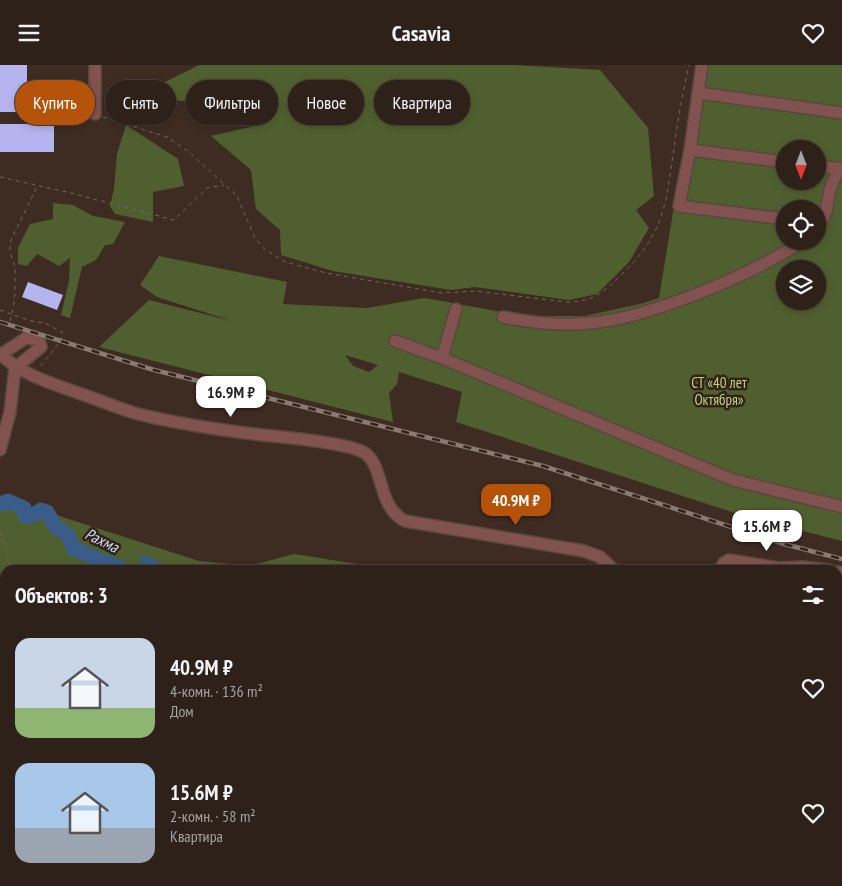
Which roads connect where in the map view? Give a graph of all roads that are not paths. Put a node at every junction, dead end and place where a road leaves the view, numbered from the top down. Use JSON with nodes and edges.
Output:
{"nodes":[{"id":1,"x":95,"y":65,"type":"edge"},
{"id":2,"x":702,"y":65,"type":"edge"},
{"id":3,"x":95,"y":80,"type":"edge"},
{"id":4,"x":699,"y":93,"type":"junction"},
{"id":5,"x":842,"y":113,"type":"edge"},
{"id":6,"x":690,"y":150,"type":"junction"},
{"id":7,"x":776,"y":161,"type":"edge"},
{"id":8,"x":826,"y":167,"type":"edge"},
{"id":9,"x":841,"y":168,"type":"edge"},
{"id":10,"x":826,"y":212,"type":"edge"},
{"id":11,"x":776,"y":218,"type":"edge"},
{"id":12,"x":790,"y":250,"type":"edge"},
{"id":13,"x":456,"y":309,"type":"dead end"},
{"id":14,"x":503,"y":317,"type":"dead end"},
{"id":15,"x":396,"y":341,"type":"dead end"},
{"id":16,"x":0,"y":354,"type":"edge"},
{"id":17,"x":442,"y":358,"type":"junction"},
{"id":18,"x":15,"y":368,"type":"junction"},
{"id":19,"x":0,"y":450,"type":"edge"},
{"id":20,"x":842,"y":507,"type":"edge"},
{"id":21,"x":609,"y":565,"type":"edge"},
{"id":22,"x":723,"y":565,"type":"edge"},
{"id":23,"x":761,"y":565,"type":"edge"}],
"edges":[{"from":1,"to":3,"type":"street"},
{"from":2,"to":4,"type":"street"},
{"from":4,"to":5,"type":"street"},
{"from":4,"to":6,"type":"street"},
{"from":6,"to":7,"type":"street"},
{"from":6,"to":11,"type":"street"},
{"from":8,"to":9,"type":"street"},
{"from":9,"to":10,"type":"street"},
{"from":12,"to":14,"type":"street"},
{"from":13,"to":17,"type":"street"},
{"from":15,"to":17,"type":"street"},
{"from":16,"to":18,"type":"street"},
{"from":16,"to":18,"type":"street"},
{"from":17,"to":20,"type":"street"},
{"from":18,"to":19,"type":"street"},
{"from":18,"to":21,"type":"street"},
{"from":22,"to":23,"type":"street"}]}
